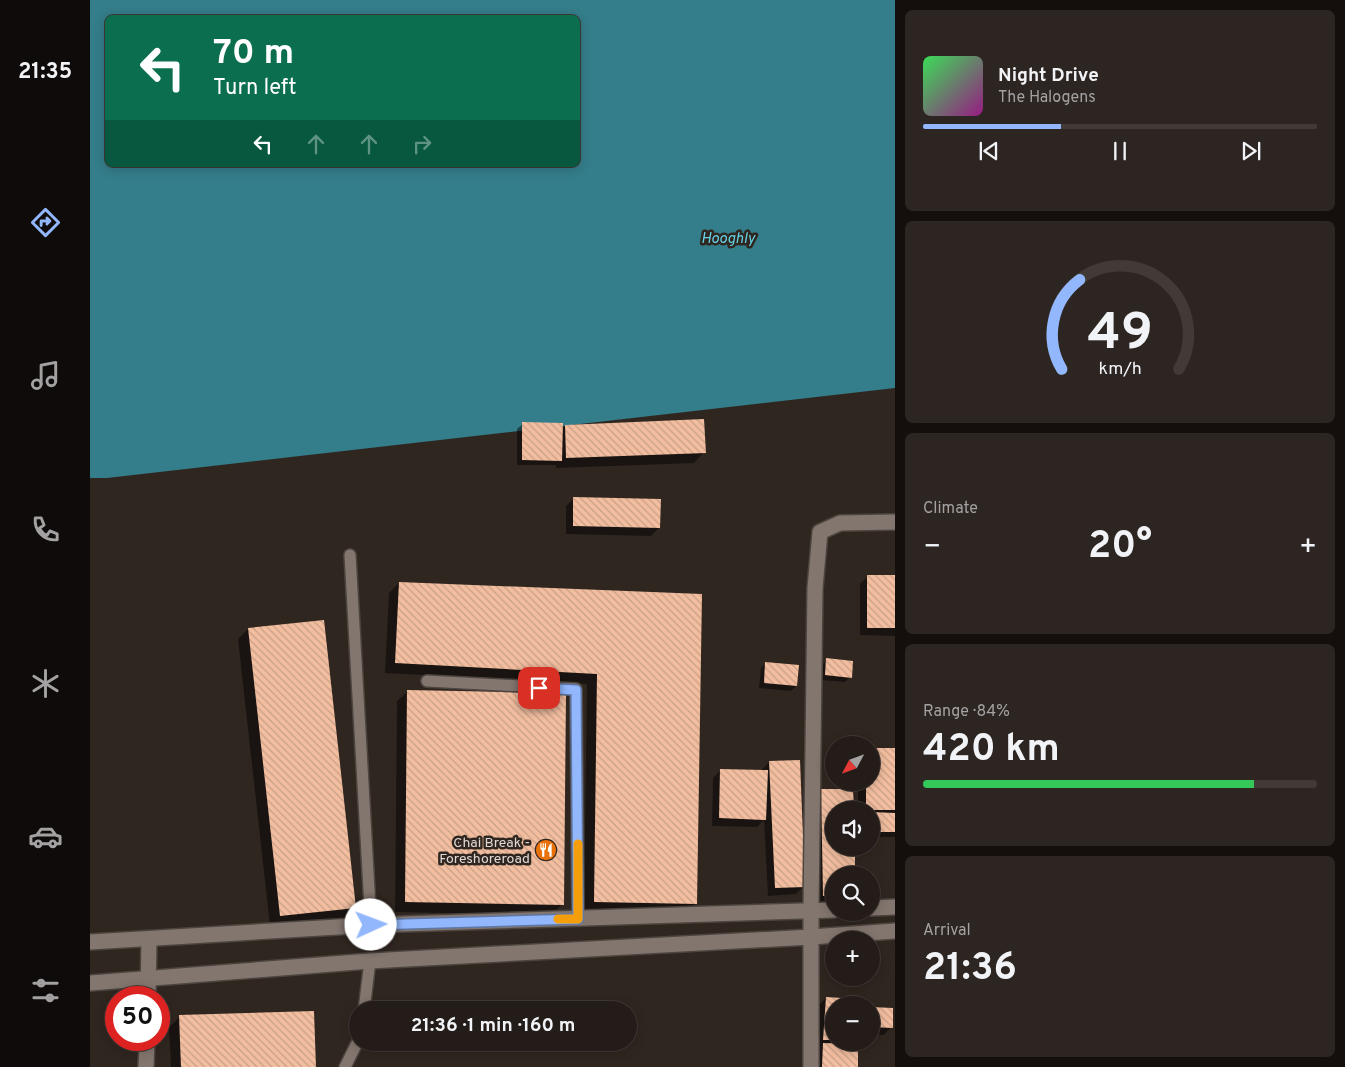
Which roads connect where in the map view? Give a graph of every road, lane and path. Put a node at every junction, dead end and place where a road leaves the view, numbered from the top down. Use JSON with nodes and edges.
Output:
{"nodes":[{"id":1,"x":895,"y":522,"type":"edge"},
{"id":2,"x":350,"y":555,"type":"dead end"},
{"id":3,"x":427,"y":681,"type":"dead end"},
{"id":4,"x":895,"y":907,"type":"edge"},
{"id":5,"x":880,"y":908,"type":"edge"},
{"id":6,"x":811,"y":910,"type":"junction"},
{"id":7,"x":825,"y":910,"type":"edge"},
{"id":8,"x":578,"y":919,"type":"junction"},
{"id":9,"x":371,"y":925,"type":"junction"},
{"id":10,"x":895,"y":930,"type":"edge"},
{"id":11,"x":811,"y":937,"type":"junction"},
{"id":12,"x":149,"y":939,"type":"junction"},
{"id":13,"x":90,"y":942,"type":"edge"},
{"id":14,"x":370,"y":962,"type":"junction"},
{"id":15,"x":148,"y":978,"type":"junction"},
{"id":16,"x":90,"y":983,"type":"edge"},
{"id":17,"x":148,"y":986,"type":"edge"},
{"id":18,"x":365,"y":1001,"type":"edge"},
{"id":19,"x":147,"y":1051,"type":"edge"},
{"id":20,"x":353,"y":1051,"type":"edge"},
{"id":21,"x":146,"y":1067,"type":"edge"},
{"id":22,"x":345,"y":1067,"type":"edge"},
{"id":23,"x":811,"y":1067,"type":"edge"}],
"edges":[{"from":1,"to":6,"type":"main road"},
{"from":2,"to":9,"type":"lane"},
{"from":3,"to":8,"type":"lane"},
{"from":4,"to":5,"type":"main road"},
{"from":6,"to":7,"type":"main road"},
{"from":6,"to":8,"type":"main road"},
{"from":6,"to":11,"type":"main road"},
{"from":8,"to":9,"type":"main road"},
{"from":9,"to":12,"type":"main road"},
{"from":10,"to":11,"type":"main road"},
{"from":11,"to":14,"type":"main road"},
{"from":11,"to":23,"type":"main road"},
{"from":12,"to":13,"type":"main road"},
{"from":12,"to":15,"type":"main road"},
{"from":14,"to":15,"type":"main road"},
{"from":14,"to":18,"type":"lane"},
{"from":15,"to":16,"type":"main road"},
{"from":15,"to":17,"type":"main road"},
{"from":19,"to":21,"type":"main road"},
{"from":20,"to":22,"type":"lane"}]}
